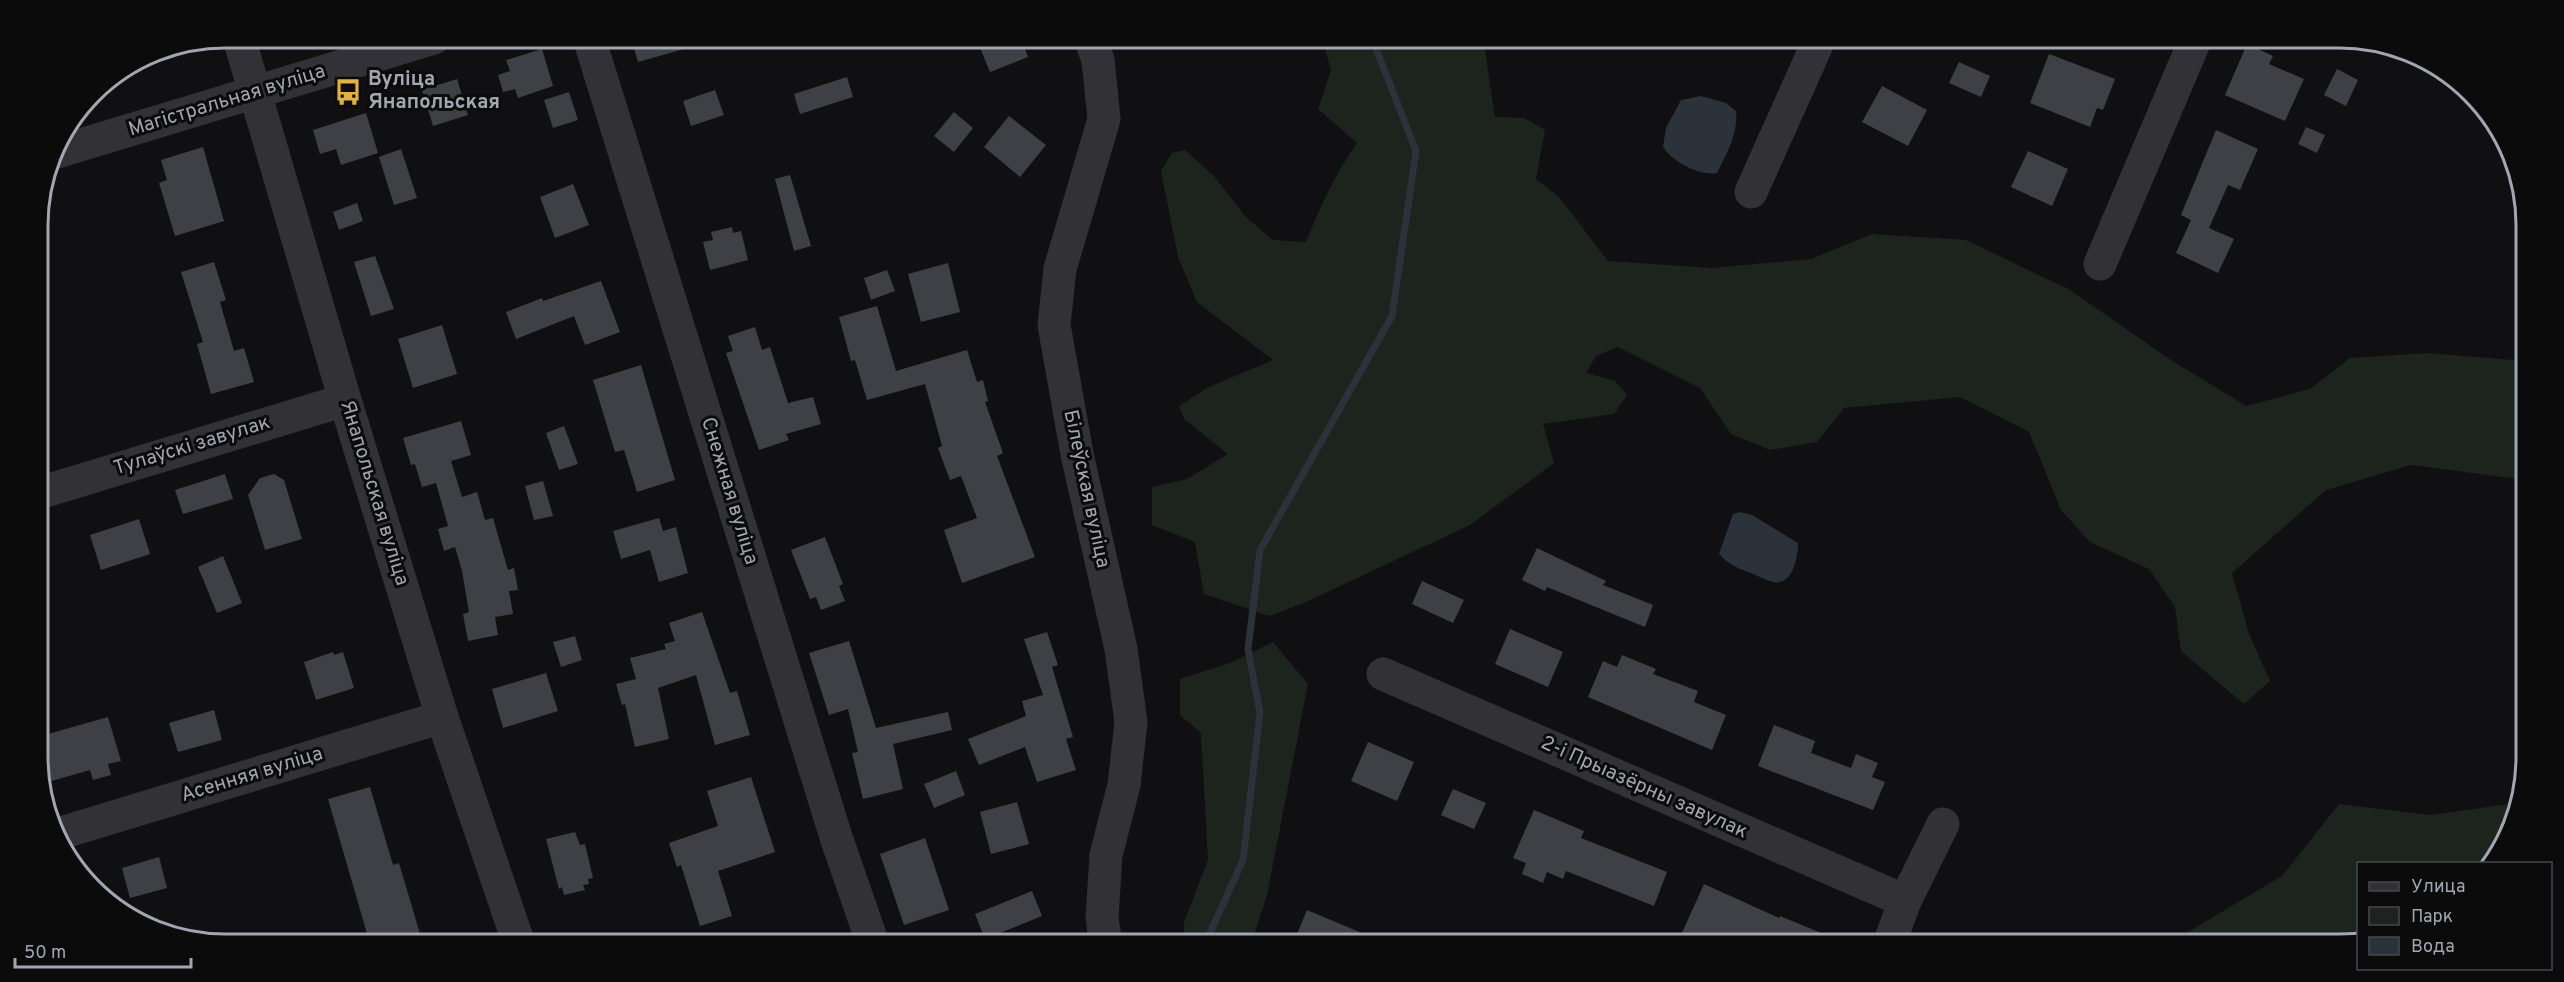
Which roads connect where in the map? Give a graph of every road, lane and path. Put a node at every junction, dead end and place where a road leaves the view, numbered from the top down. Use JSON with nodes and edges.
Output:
{"nodes":[{"id":1,"x":242,"y":48,"type":"edge"},
{"id":2,"x":401,"y":48,"type":"edge"},
{"id":3,"x":592,"y":48,"type":"edge"},
{"id":4,"x":1094,"y":48,"type":"edge"},
{"id":5,"x":1816,"y":48,"type":"edge"},
{"id":6,"x":2192,"y":48,"type":"edge"},
{"id":7,"x":257,"y":92,"type":"junction"},
{"id":8,"x":65,"y":150,"type":"edge"},
{"id":9,"x":1751,"y":192,"type":"dead end"},
{"id":10,"x":2100,"y":264,"type":"dead end"},
{"id":11,"x":345,"y":400,"type":"junction"},
{"id":12,"x":48,"y":490,"type":"edge"},
{"id":13,"x":1383,"y":674,"type":"dead end"},
{"id":14,"x":442,"y":717,"type":"junction"},
{"id":15,"x":1943,"y":824,"type":"dead end"},
{"id":16,"x":65,"y":832,"type":"edge"},
{"id":17,"x":1905,"y":901,"type":"junction"},
{"id":18,"x":516,"y":934,"type":"edge"},
{"id":19,"x":870,"y":934,"type":"edge"},
{"id":20,"x":1104,"y":934,"type":"edge"},
{"id":21,"x":1893,"y":934,"type":"edge"}],
"edges":[{"from":1,"to":7,"type":"street","name":"Янапольская вуліца"},
{"from":2,"to":7,"type":"street","name":"Магістральная вуліца"},
{"from":3,"to":19,"type":"street","name":"Снежная вуліца"},
{"from":4,"to":20,"type":"street","name":"Білеўская вуліца"},
{"from":5,"to":9,"type":"street"},
{"from":6,"to":10,"type":"street"},
{"from":7,"to":8,"type":"street","name":"Магістральная вуліца"},
{"from":7,"to":11,"type":"street","name":"Янапольская вуліца"},
{"from":11,"to":12,"type":"street","name":"Тулаўскі завулак"},
{"from":11,"to":14,"type":"street","name":"Янапольская вуліца"},
{"from":13,"to":17,"type":"street","name":"2-і Прыазёрны завулак"},
{"from":14,"to":16,"type":"street","name":"Асенняя вуліца"},
{"from":14,"to":18,"type":"street","name":"Янапольская вуліца"},
{"from":15,"to":17,"type":"street"},
{"from":17,"to":21,"type":"street"}]}
